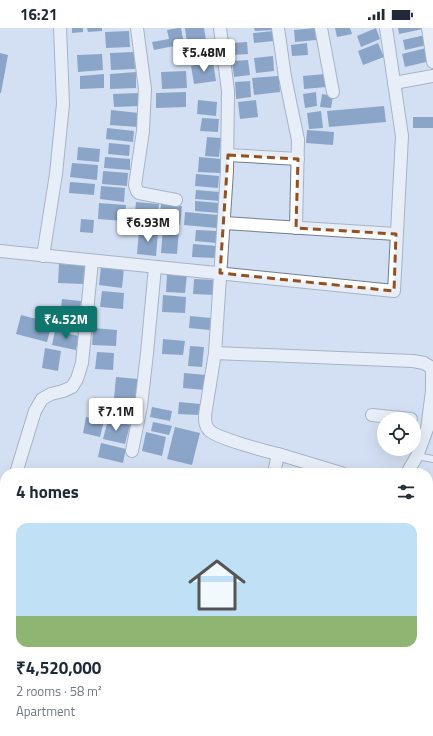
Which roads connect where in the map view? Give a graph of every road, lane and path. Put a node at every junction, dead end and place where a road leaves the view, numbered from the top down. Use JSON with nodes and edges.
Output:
{"nodes":[{"id":1,"x":60,"y":28,"type":"edge"},
{"id":2,"x":137,"y":28,"type":"edge"},
{"id":3,"x":220,"y":28,"type":"edge"},
{"id":4,"x":278,"y":28,"type":"edge"},
{"id":5,"x":321,"y":28,"type":"edge"},
{"id":6,"x":386,"y":28,"type":"edge"},
{"id":7,"x":428,"y":28,"type":"edge"},
{"id":8,"x":433,"y":62,"type":"edge"},
{"id":9,"x":433,"y":76,"type":"edge"},
{"id":10,"x":394,"y":83,"type":"junction"},
{"id":11,"x":333,"y":92,"type":"dead end"},
{"id":12,"x":228,"y":155,"type":"junction"},
{"id":13,"x":298,"y":159,"type":"junction"},
{"id":14,"x":176,"y":200,"type":"dead end"},
{"id":15,"x":224,"y":223,"type":"junction"},
{"id":16,"x":296,"y":228,"type":"junction"},
{"id":17,"x":396,"y":234,"type":"junction"},
{"id":18,"x":0,"y":251,"type":"edge"},
{"id":19,"x":43,"y":256,"type":"junction"},
{"id":20,"x":92,"y":260,"type":"junction"},
{"id":21,"x":155,"y":267,"type":"junction"},
{"id":22,"x":220,"y":273,"type":"junction"},
{"id":23,"x":215,"y":353,"type":"junction"},
{"id":24,"x":372,"y":415,"type":"dead end"},
{"id":25,"x":377,"y":416,"type":"edge"},
{"id":26,"x":421,"y":420,"type":"edge"},
{"id":27,"x":428,"y":421,"type":"junction"},
{"id":28,"x":421,"y":445,"type":"edge"},
{"id":29,"x":132,"y":450,"type":"dead end"},
{"id":30,"x":278,"y":454,"type":"junction"},
{"id":31,"x":417,"y":456,"type":"joint"},
{"id":32,"x":433,"y":459,"type":"edge"},
{"id":33,"x":18,"y":468,"type":"edge"},
{"id":34,"x":275,"y":468,"type":"edge"},
{"id":35,"x":324,"y":468,"type":"edge"},
{"id":36,"x":411,"y":468,"type":"edge"}],
"edges":[{"from":1,"to":19,"type":"street"},
{"from":2,"to":14,"type":"street"},
{"from":3,"to":12,"type":"street"},
{"from":4,"to":13,"type":"street"},
{"from":5,"to":11,"type":"street"},
{"from":6,"to":10,"type":"street"},
{"from":7,"to":8,"type":"street"},
{"from":9,"to":10,"type":"street"},
{"from":10,"to":17,"type":"street"},
{"from":12,"to":13,"type":"street"},
{"from":12,"to":15,"type":"street"},
{"from":13,"to":16,"type":"street"},
{"from":15,"to":16,"type":"street"},
{"from":15,"to":22,"type":"street"},
{"from":16,"to":17,"type":"street"},
{"from":17,"to":22,"type":"street"},
{"from":18,"to":19,"type":"street"},
{"from":19,"to":20,"type":"street"},
{"from":20,"to":21,"type":"street"},
{"from":20,"to":33,"type":"street"},
{"from":21,"to":22,"type":"street"},
{"from":21,"to":29,"type":"street"},
{"from":22,"to":23,"type":"street"},
{"from":23,"to":27,"type":"street"},
{"from":23,"to":30,"type":"street"},
{"from":24,"to":25,"type":"street"},
{"from":26,"to":27,"type":"street"},
{"from":27,"to":28,"type":"street"},
{"from":30,"to":34,"type":"street"},
{"from":30,"to":35,"type":"street"},
{"from":31,"to":32,"type":"lane"},
{"from":31,"to":36,"type":"street"}]}
